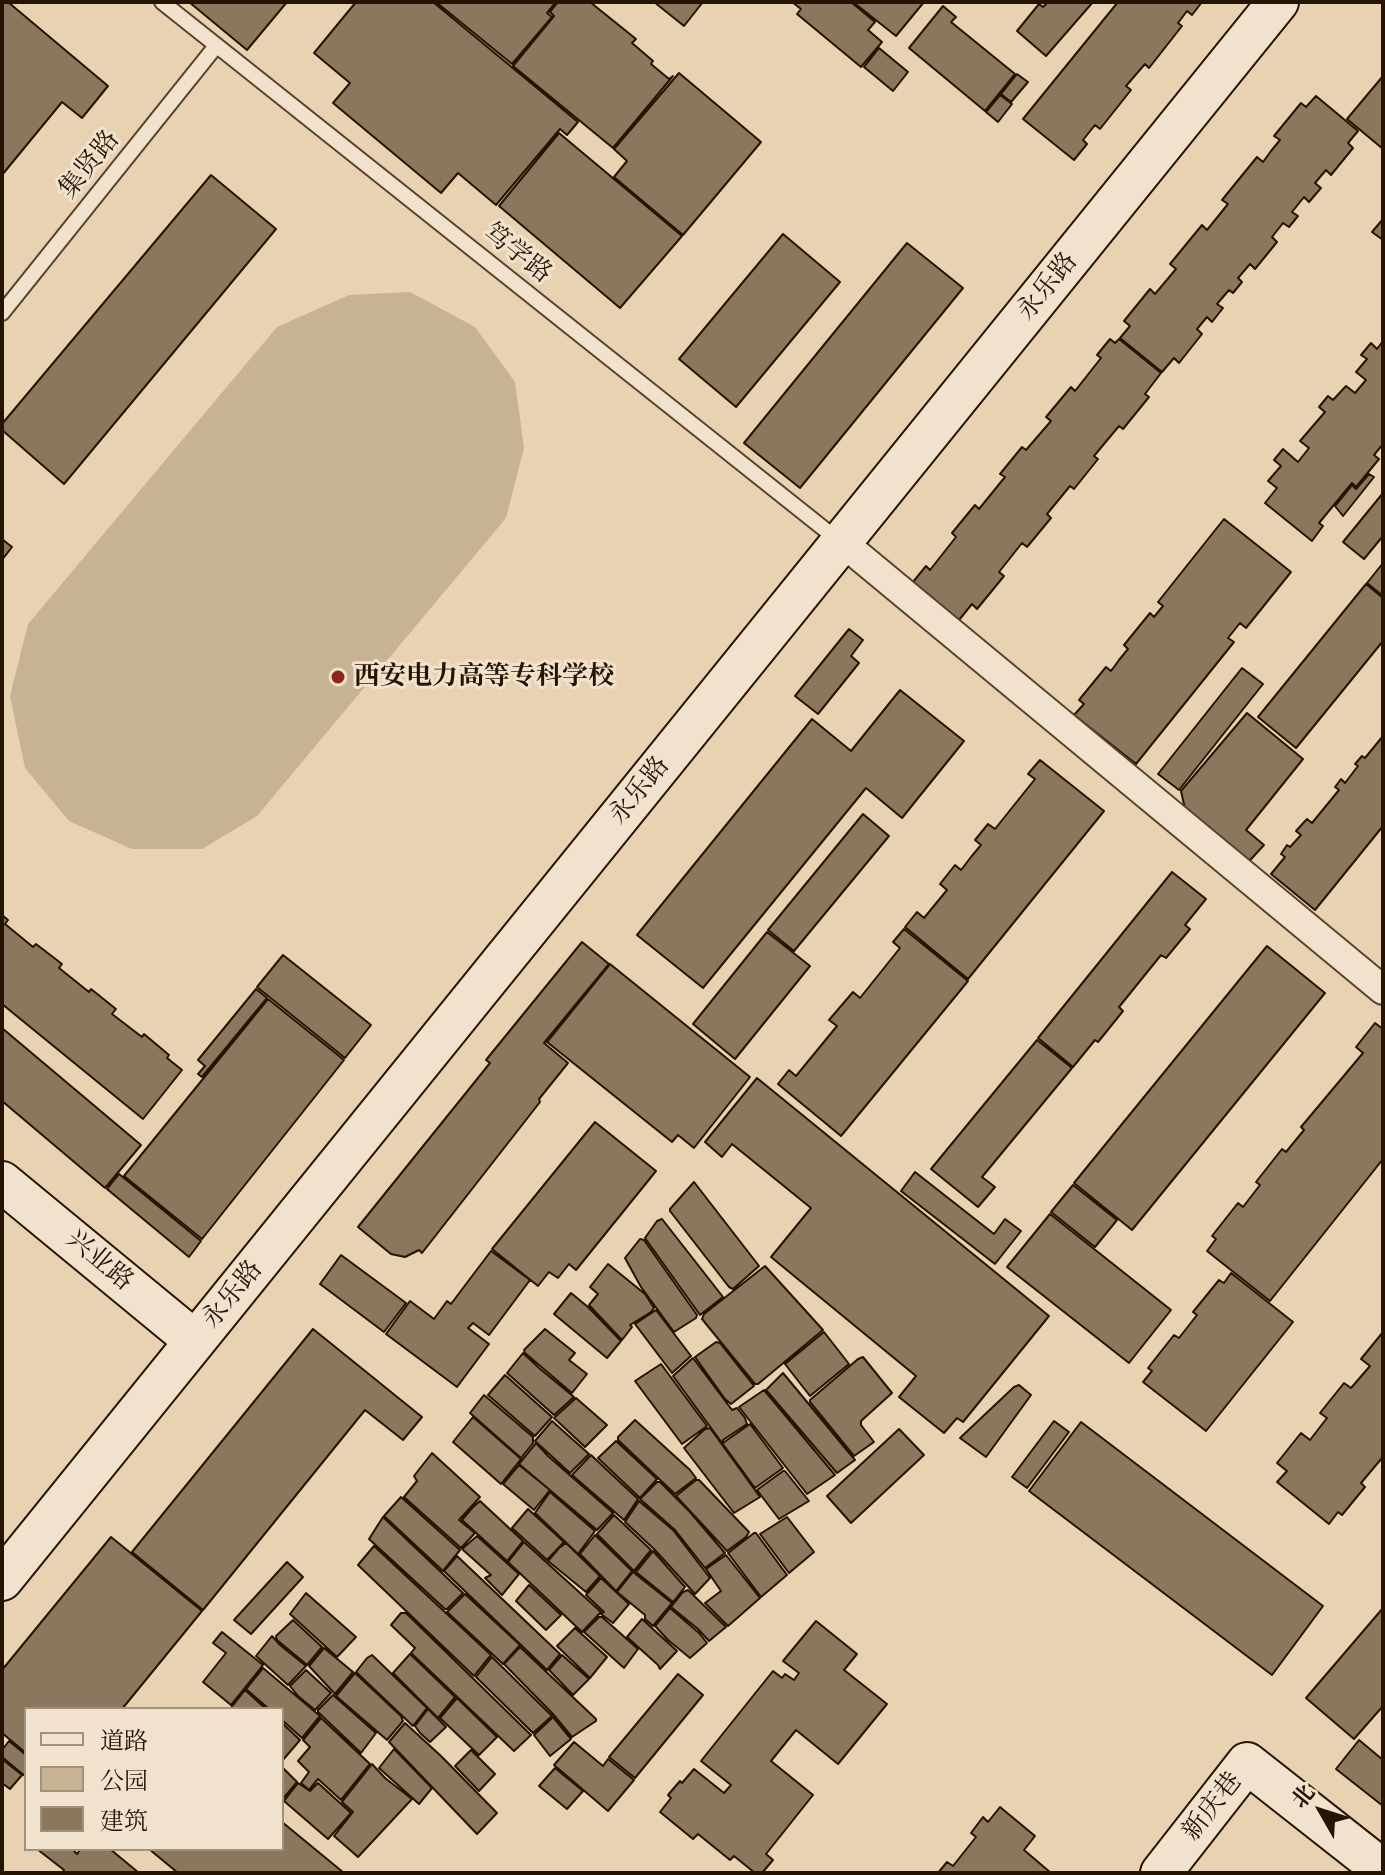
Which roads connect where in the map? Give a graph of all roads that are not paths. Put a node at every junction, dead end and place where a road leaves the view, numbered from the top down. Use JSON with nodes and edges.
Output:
{"nodes":[{"id":1,"x":162,"y":2,"type":"edge"},
{"id":2,"x":1278,"y":2,"type":"edge"},
{"id":3,"x":216,"y":46,"type":"junction"},
{"id":4,"x":2,"y":313,"type":"edge"},
{"id":5,"x":842,"y":542,"type":"junction"},
{"id":6,"x":1383,"y":990,"type":"edge"},
{"id":7,"x":2,"y":1182,"type":"edge"},
{"id":8,"x":195,"y":1341,"type":"junction"},
{"id":9,"x":2,"y":1580,"type":"edge"},
{"id":10,"x":1383,"y":1870,"type":"edge"},
{"id":11,"x":1161,"y":1873,"type":"edge"}],
"edges":[{"from":1,"to":3,"type":"lane","name":"笃学路"},
{"from":2,"to":5,"type":"street","name":"永乐路"},
{"from":3,"to":4,"type":"lane","name":"集贤路"},
{"from":3,"to":5,"type":"lane","name":"笃学路"},
{"from":5,"to":6,"type":"street"},
{"from":5,"to":8,"type":"street","name":"永乐路"},
{"from":7,"to":8,"type":"street","name":"兴业路"},
{"from":8,"to":9,"type":"street","name":"永乐路"},
{"from":10,"to":11,"type":"street","name":"新庆巷"}]}
